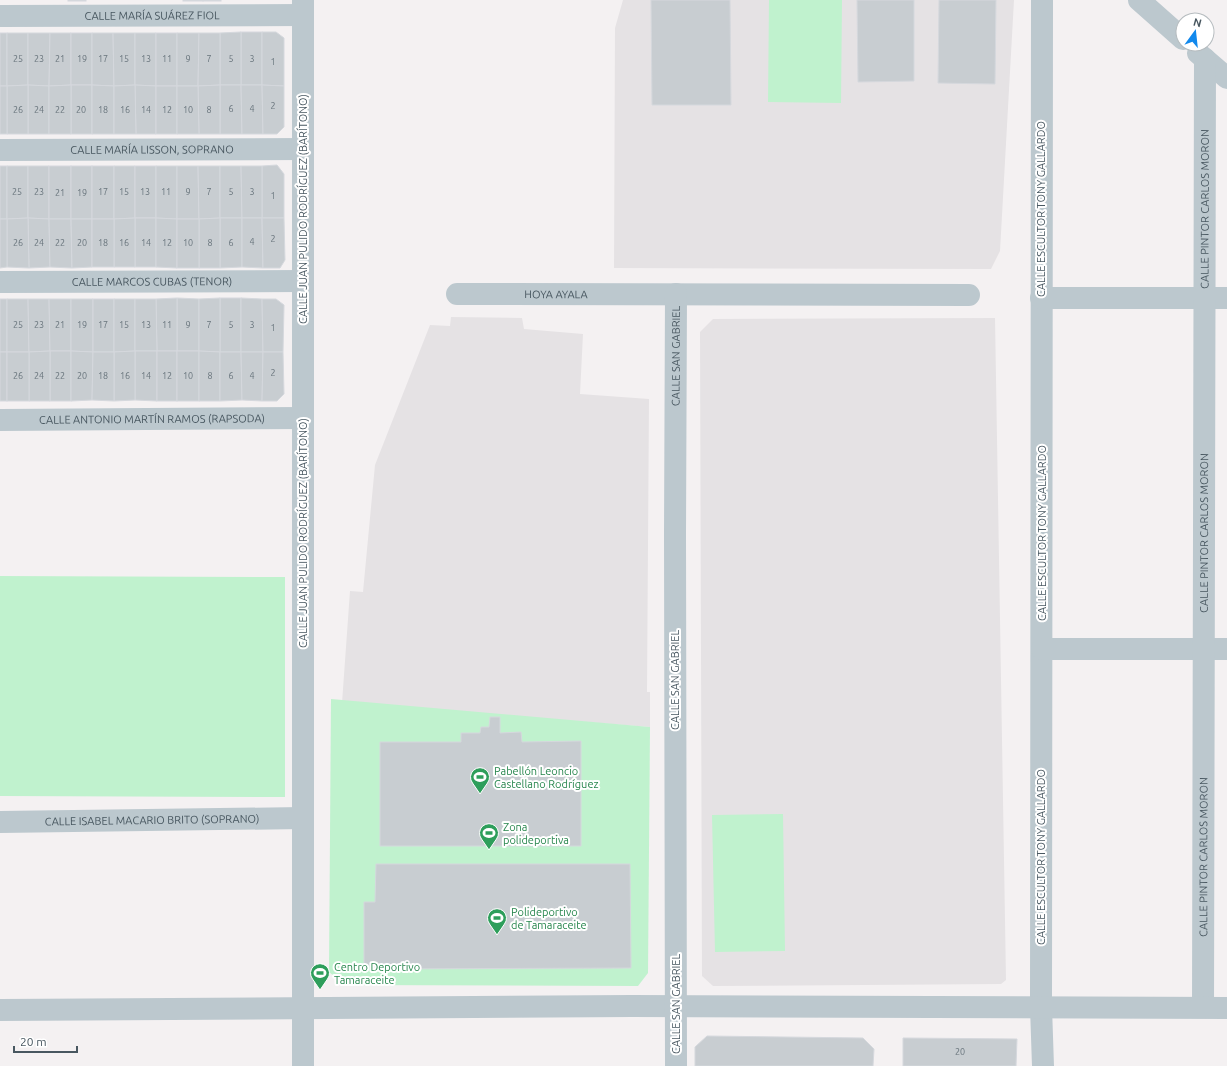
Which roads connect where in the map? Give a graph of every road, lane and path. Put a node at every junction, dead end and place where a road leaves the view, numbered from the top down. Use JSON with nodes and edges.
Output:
{"nodes":[{"id":1,"x":1042,"y":0,"type":"edge"},
{"id":2,"x":1139,"y":0,"type":"edge"},
{"id":3,"x":303,"y":7,"type":"edge"},
{"id":4,"x":0,"y":16,"type":"edge"},
{"id":5,"x":1175,"y":32,"type":"edge"},
{"id":6,"x":1197,"y":52,"type":"edge"},
{"id":7,"x":1205,"y":59,"type":"junction"},
{"id":8,"x":1227,"y":78,"type":"edge"},
{"id":9,"x":303,"y":149,"type":"junction"},
{"id":10,"x":0,"y":150,"type":"edge"},
{"id":11,"x":303,"y":281,"type":"junction"},
{"id":12,"x":0,"y":282,"type":"edge"},
{"id":13,"x":457,"y":294,"type":"dead end"},
{"id":14,"x":666,"y":294,"type":"junction"},
{"id":15,"x":969,"y":295,"type":"dead end"},
{"id":16,"x":1041,"y":298,"type":"junction"},
{"id":17,"x":1204,"y":298,"type":"junction"},
{"id":18,"x":1227,"y":298,"type":"edge"},
{"id":19,"x":303,"y":418,"type":"junction"},
{"id":20,"x":0,"y":420,"type":"edge"},
{"id":21,"x":1042,"y":649,"type":"junction"},
{"id":22,"x":1203,"y":649,"type":"junction"},
{"id":23,"x":1227,"y":649,"type":"edge"},
{"id":24,"x":303,"y":818,"type":"junction"},
{"id":25,"x":0,"y":822,"type":"edge"},
{"id":26,"x":675,"y":1006,"type":"junction"},
{"id":27,"x":1041,"y":1007,"type":"junction"},
{"id":28,"x":303,"y":1008,"type":"junction"},
{"id":29,"x":1203,"y":1008,"type":"junction"},
{"id":30,"x":1227,"y":1008,"type":"edge"},
{"id":31,"x":0,"y":1010,"type":"edge"},
{"id":32,"x":303,"y":1066,"type":"edge"},
{"id":33,"x":676,"y":1066,"type":"edge"},
{"id":34,"x":1043,"y":1066,"type":"edge"}],
"edges":[{"from":1,"to":16,"type":"street","name":"CALLE ESCULTOR TONY GALLARDO"},
{"from":2,"to":5,"type":"street"},
{"from":3,"to":4,"type":"street","name":"CALLE MARÍA SUÁREZ FIOL"},
{"from":3,"to":9,"type":"street","name":"CALLE JUAN PULIDO RODRÍGUEZ (BARÍTONO)"},
{"from":6,"to":7,"type":"street"},
{"from":7,"to":8,"type":"street"},
{"from":7,"to":17,"type":"street","name":"CALLE PINTOR CARLOS MORON"},
{"from":9,"to":10,"type":"street","name":"CALLE MARÍA LISSON, SOPRANO"},
{"from":9,"to":11,"type":"street","name":"CALLE JUAN PULIDO RODRÍGUEZ (BARÍTONO)"},
{"from":11,"to":12,"type":"street","name":"CALLE MARCOS CUBAS (TENOR)"},
{"from":11,"to":19,"type":"street","name":"CALLE JUAN PULIDO RODRÍGUEZ (BARÍTONO)"},
{"from":13,"to":14,"type":"street","name":"HOYA AYALA"},
{"from":14,"to":15,"type":"street","name":"CALLE SAN GABRIEL"},
{"from":14,"to":26,"type":"street","name":"CALLE SAN GABRIEL"},
{"from":16,"to":17,"type":"street"},
{"from":16,"to":21,"type":"street","name":"CALLE ESCULTOR TONY GALLARDO"},
{"from":17,"to":18,"type":"street"},
{"from":17,"to":22,"type":"street","name":"CALLE PINTOR CARLOS MORON"},
{"from":19,"to":20,"type":"street","name":"CALLE ANTONIO MARTÍN RAMOS (RAPSODA)"},
{"from":19,"to":24,"type":"street","name":"CALLE JUAN PULIDO RODRÍGUEZ (BARÍTONO)"},
{"from":21,"to":22,"type":"street"},
{"from":21,"to":27,"type":"street","name":"CALLE ESCULTOR TONY GALLARDO"},
{"from":22,"to":23,"type":"street"},
{"from":22,"to":29,"type":"street","name":"CALLE PINTOR CARLOS MORON"},
{"from":24,"to":25,"type":"street","name":"CALLE ISABEL MACARIO BRITO (SOPRANO)"},
{"from":24,"to":28,"type":"street","name":"CALLE JUAN PULIDO RODRÍGUEZ (BARÍTONO)"},
{"from":26,"to":27,"type":"street"},
{"from":26,"to":28,"type":"street"},
{"from":26,"to":33,"type":"street","name":"CALLE SAN GABRIEL"},
{"from":27,"to":29,"type":"street"},
{"from":27,"to":34,"type":"street","name":"CALLE ESCULTOR TONY GALLARDO"},
{"from":28,"to":31,"type":"street"},
{"from":28,"to":32,"type":"street","name":"CALLE JUAN PULIDO RODRÍGUEZ (BARÍTONO)"},
{"from":29,"to":30,"type":"street"}]}
